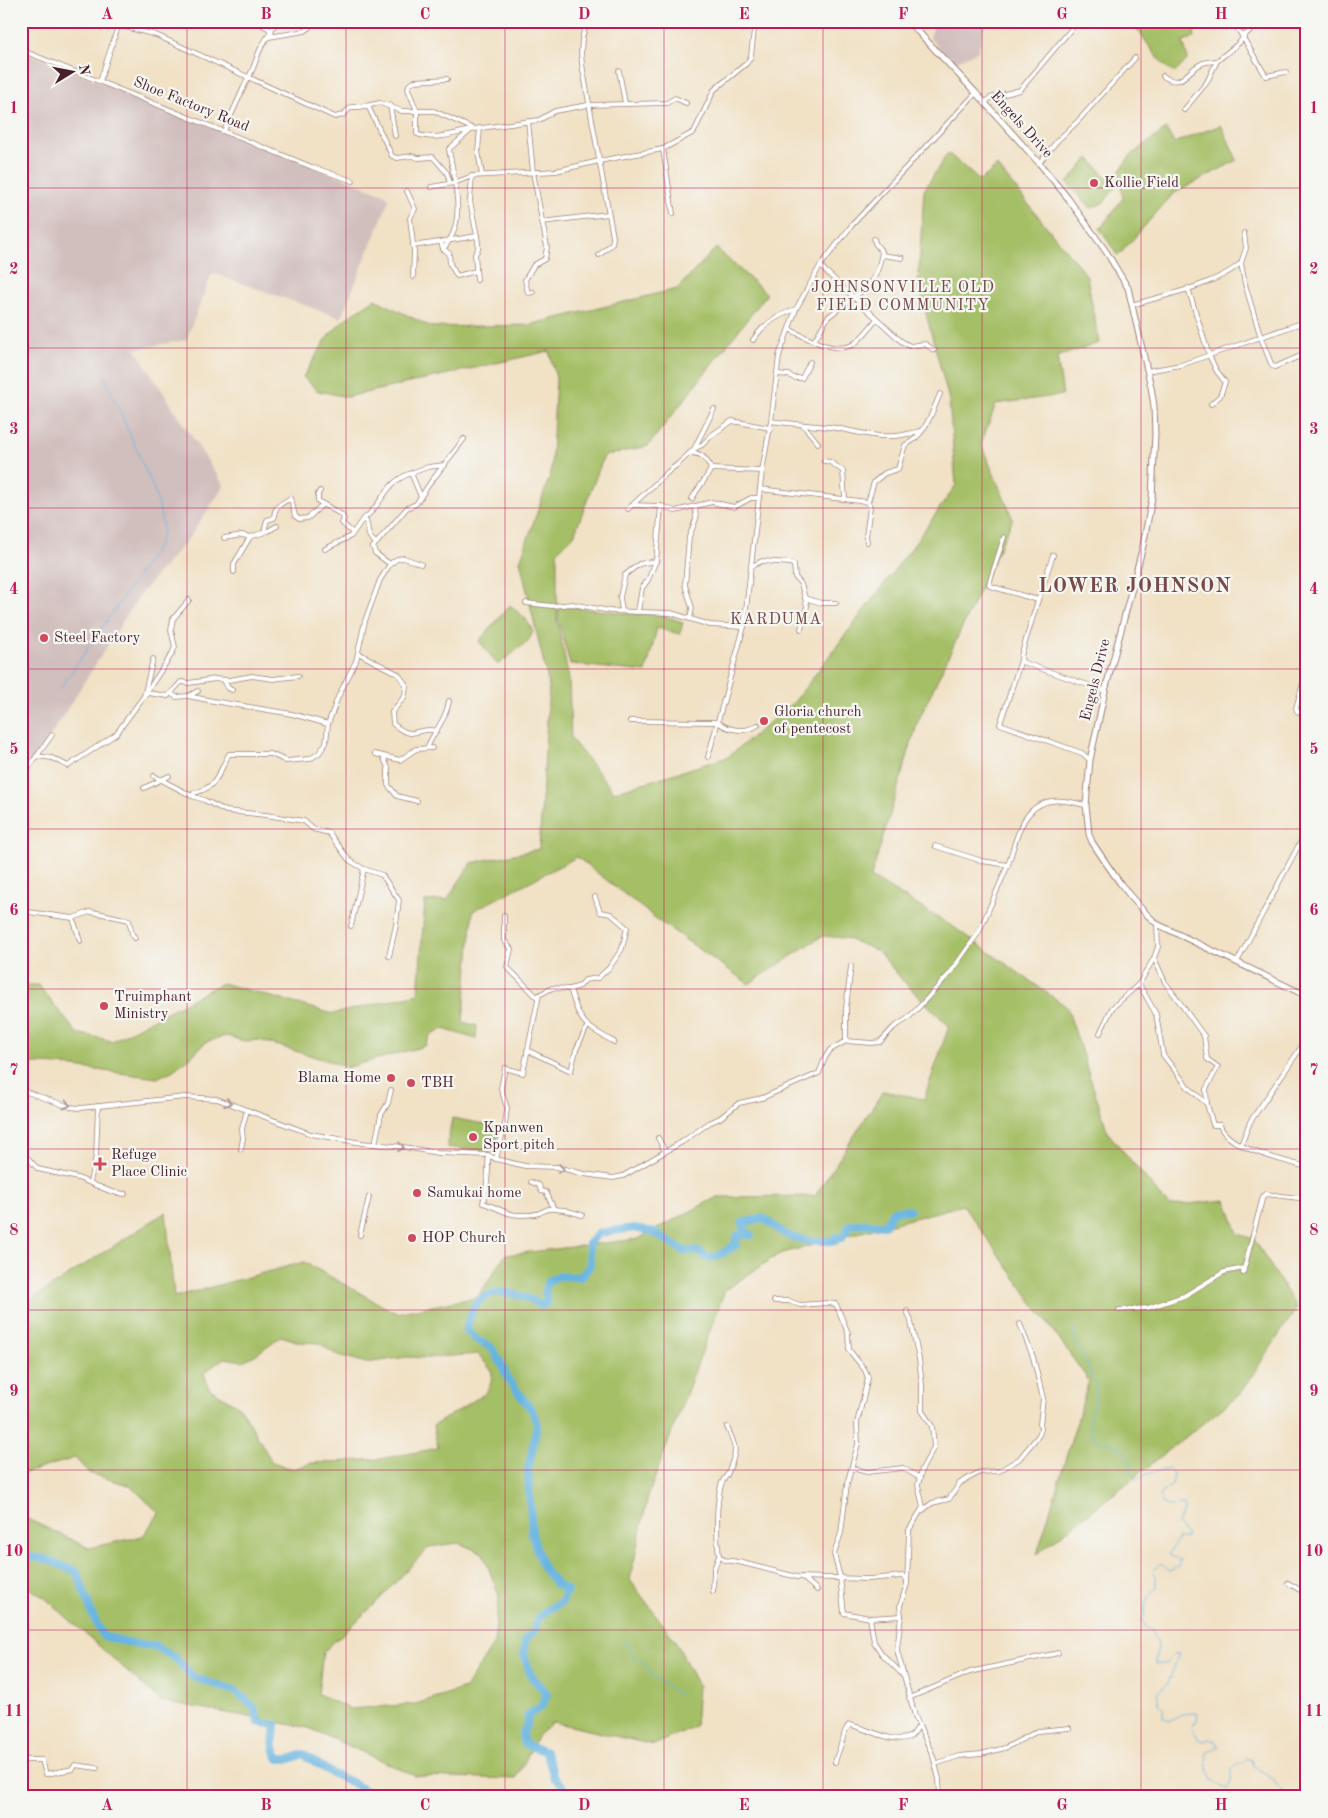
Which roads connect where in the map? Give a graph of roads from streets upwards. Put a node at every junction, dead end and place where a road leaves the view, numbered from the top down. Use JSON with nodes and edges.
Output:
{"nodes":[{"id":1,"x":255,"y":21,"type":"edge"},
{"id":2,"x":276,"y":21,"type":"edge"},
{"id":3,"x":755,"y":21,"type":"edge"},
{"id":4,"x":908,"y":21,"type":"edge"},
{"id":5,"x":1078,"y":21,"type":"edge"},
{"id":6,"x":1233,"y":21,"type":"edge"},
{"id":7,"x":1262,"y":21,"type":"edge"},
{"id":8,"x":588,"y":22,"type":"edge"},
{"id":9,"x":119,"y":23,"type":"edge"},
{"id":10,"x":309,"y":28,"type":"dead end"},
{"id":11,"x":270,"y":35,"type":"junction"},
{"id":12,"x":1242,"y":38,"type":"junction"},
{"id":13,"x":21,"y":50,"type":"edge"},
{"id":14,"x":1135,"y":58,"type":"dead end"},
{"id":15,"x":1217,"y":61,"type":"junction"},
{"id":16,"x":620,"y":71,"type":"dead end"},
{"id":17,"x":1286,"y":72,"type":"dead end"},
{"id":18,"x":1163,"y":76,"type":"dead end"},
{"id":19,"x":248,"y":78,"type":"junction"},
{"id":20,"x":447,"y":79,"type":"dead end"},
{"id":21,"x":100,"y":81,"type":"junction"},
{"id":22,"x":976,"y":93,"type":"junction"},
{"id":23,"x":686,"y":102,"type":"dead end"},
{"id":24,"x":626,"y":103,"type":"junction"},
{"id":25,"x":985,"y":103,"type":"junction"},
{"id":26,"x":588,"y":105,"type":"junction"},
{"id":27,"x":368,"y":106,"type":"junction"},
{"id":28,"x":390,"y":106,"type":"junction"},
{"id":29,"x":1184,"y":110,"type":"dead end"},
{"id":30,"x":417,"y":111,"type":"junction"},
{"id":31,"x":528,"y":121,"type":"junction"},
{"id":32,"x":480,"y":128,"type":"junction"},
{"id":33,"x":474,"y":129,"type":"junction"},
{"id":34,"x":224,"y":131,"type":"junction"},
{"id":35,"x":396,"y":136,"type":"dead end"},
{"id":36,"x":663,"y":149,"type":"junction"},
{"id":37,"x":599,"y":161,"type":"junction"},
{"id":38,"x":1039,"y":163,"type":"junction"},
{"id":39,"x":533,"y":172,"type":"junction"},
{"id":40,"x":482,"y":175,"type":"junction"},
{"id":41,"x":472,"y":176,"type":"junction"},
{"id":42,"x":353,"y":181,"type":"dead end"},
{"id":43,"x":452,"y":183,"type":"junction"},
{"id":44,"x":431,"y":187,"type":"dead end"},
{"id":45,"x":406,"y":191,"type":"dead end"},
{"id":46,"x":608,"y":214,"type":"junction"},
{"id":47,"x":673,"y":214,"type":"dead end"},
{"id":48,"x":542,"y":222,"type":"junction"},
{"id":49,"x":1244,"y":233,"type":"dead end"},
{"id":50,"x":476,"y":236,"type":"junction"},
{"id":51,"x":874,"y":239,"type":"dead end"},
{"id":52,"x":451,"y":240,"type":"junction"},
{"id":53,"x":441,"y":242,"type":"junction"},
{"id":54,"x":413,"y":246,"type":"junction"},
{"id":55,"x":443,"y":249,"type":"junction"},
{"id":56,"x":882,"y":254,"type":"junction"},
{"id":57,"x":599,"y":255,"type":"dead end"},
{"id":58,"x":902,"y":258,"type":"dead end"},
{"id":59,"x":1241,"y":264,"type":"junction"},
{"id":60,"x":820,"y":266,"type":"junction"},
{"id":61,"x":476,"y":271,"type":"junction"},
{"id":62,"x":413,"y":277,"type":"dead end"},
{"id":63,"x":477,"y":280,"type":"dead end"},
{"id":64,"x":1188,"y":288,"type":"junction"},
{"id":65,"x":534,"y":292,"type":"dead end"},
{"id":66,"x":854,"y":297,"type":"junction"},
{"id":67,"x":1132,"y":305,"type":"junction"},
{"id":68,"x":796,"y":309,"type":"junction"},
{"id":69,"x":877,"y":320,"type":"junction"},
{"id":70,"x":1307,"y":322,"type":"edge"},
{"id":71,"x":789,"y":329,"type":"junction"},
{"id":72,"x":1262,"y":338,"type":"junction"},
{"id":73,"x":753,"y":340,"type":"dead end"},
{"id":74,"x":814,"y":341,"type":"junction"},
{"id":75,"x":934,"y":350,"type":"dead end"},
{"id":76,"x":1307,"y":354,"type":"edge"},
{"id":77,"x":1209,"y":355,"type":"junction"},
{"id":78,"x":810,"y":362,"type":"dead end"},
{"id":79,"x":1147,"y":371,"type":"junction"},
{"id":80,"x":777,"y":374,"type":"junction"},
{"id":81,"x":940,"y":394,"type":"dead end"},
{"id":82,"x":1211,"y":404,"type":"dead end"},
{"id":83,"x":714,"y":409,"type":"dead end"},
{"id":84,"x":771,"y":422,"type":"junction"},
{"id":85,"x":803,"y":425,"type":"junction"},
{"id":86,"x":770,"y":428,"type":"junction"},
{"id":87,"x":922,"y":431,"type":"junction"},
{"id":88,"x":464,"y":439,"type":"dead end"},
{"id":89,"x":818,"y":443,"type":"dead end"},
{"id":90,"x":694,"y":449,"type":"junction"},
{"id":91,"x":688,"y":455,"type":"junction"},
{"id":92,"x":824,"y":461,"type":"dead end"},
{"id":93,"x":445,"y":465,"type":"junction"},
{"id":94,"x":711,"y":469,"type":"junction"},
{"id":95,"x":762,"y":471,"type":"junction"},
{"id":96,"x":411,"y":472,"type":"junction"},
{"id":97,"x":760,"y":488,"type":"junction"},
{"id":98,"x":320,"y":491,"type":"dead end"},
{"id":99,"x":421,"y":497,"type":"junction"},
{"id":100,"x":759,"y":498,"type":"junction"},
{"id":101,"x":692,"y":499,"type":"dead end"},
{"id":102,"x":845,"y":499,"type":"junction"},
{"id":103,"x":868,"y":502,"type":"junction"},
{"id":104,"x":323,"y":504,"type":"junction"},
{"id":105,"x":632,"y":504,"type":"junction"},
{"id":106,"x":661,"y":506,"type":"junction"},
{"id":107,"x":695,"y":506,"type":"junction"},
{"id":108,"x":628,"y":509,"type":"dead end"},
{"id":109,"x":362,"y":520,"type":"junction"},
{"id":110,"x":277,"y":526,"type":"dead end"},
{"id":111,"x":264,"y":532,"type":"junction"},
{"id":112,"x":354,"y":533,"type":"junction"},
{"id":113,"x":250,"y":537,"type":"junction"},
{"id":114,"x":1004,"y":537,"type":"dead end"},
{"id":115,"x":224,"y":538,"type":"dead end"},
{"id":116,"x":867,"y":542,"type":"dead end"},
{"id":117,"x":376,"y":543,"type":"junction"},
{"id":118,"x":325,"y":549,"type":"dead end"},
{"id":119,"x":1053,"y":554,"type":"dead end"},
{"id":120,"x":656,"y":561,"type":"junction"},
{"id":121,"x":390,"y":564,"type":"junction"},
{"id":122,"x":421,"y":564,"type":"dead end"},
{"id":123,"x":752,"y":566,"type":"junction"},
{"id":124,"x":234,"y":572,"type":"dead end"},
{"id":125,"x":805,"y":598,"type":"junction"},
{"id":126,"x":189,"y":600,"type":"dead end"},
{"id":127,"x":1038,"y":600,"type":"junction"},
{"id":128,"x":526,"y":602,"type":"dead end"},
{"id":129,"x":836,"y":603,"type":"dead end"},
{"id":130,"x":622,"y":611,"type":"junction"},
{"id":131,"x":638,"y":611,"type":"junction"},
{"id":132,"x":690,"y":619,"type":"junction"},
{"id":133,"x":744,"y":627,"type":"junction"},
{"id":134,"x":801,"y":629,"type":"dead end"},
{"id":135,"x":358,"y":653,"type":"junction"},
{"id":136,"x":153,"y":659,"type":"dead end"},
{"id":137,"x":1021,"y":660,"type":"junction"},
{"id":138,"x":1307,"y":669,"type":"edge"},
{"id":139,"x":298,"y":676,"type":"dead end"},
{"id":140,"x":224,"y":680,"type":"junction"},
{"id":141,"x":232,"y":690,"type":"dead end"},
{"id":142,"x":198,"y":691,"type":"dead end"},
{"id":143,"x":1105,"y":691,"type":"junction"},
{"id":144,"x":172,"y":692,"type":"junction"},
{"id":145,"x":144,"y":696,"type":"junction"},
{"id":146,"x":188,"y":696,"type":"junction"},
{"id":147,"x":449,"y":701,"type":"dead end"},
{"id":148,"x":1307,"y":717,"type":"edge"},
{"id":149,"x":630,"y":720,"type":"dead end"},
{"id":150,"x":718,"y":722,"type":"junction"},
{"id":151,"x":328,"y":724,"type":"junction"},
{"id":152,"x":758,"y":725,"type":"dead end"},
{"id":153,"x":436,"y":730,"type":"junction"},
{"id":154,"x":52,"y":735,"type":"dead end"},
{"id":155,"x":375,"y":754,"type":"dead end"},
{"id":156,"x":36,"y":756,"type":"junction"},
{"id":157,"x":383,"y":756,"type":"junction"},
{"id":158,"x":708,"y":757,"type":"dead end"},
{"id":159,"x":1090,"y":760,"type":"junction"},
{"id":160,"x":154,"y":776,"type":"dead end"},
{"id":161,"x":169,"y":776,"type":"dead end"},
{"id":162,"x":21,"y":778,"type":"edge"},
{"id":163,"x":160,"y":780,"type":"junction"},
{"id":164,"x":144,"y":788,"type":"dead end"},
{"id":165,"x":192,"y":796,"type":"junction"},
{"id":166,"x":417,"y":801,"type":"dead end"},
{"id":167,"x":1086,"y":805,"type":"junction"},
{"id":168,"x":1307,"y":826,"type":"edge"},
{"id":169,"x":1305,"y":840,"type":"edge"},
{"id":170,"x":935,"y":846,"type":"dead end"},
{"id":171,"x":1008,"y":865,"type":"junction"},
{"id":172,"x":364,"y":869,"type":"junction"},
{"id":173,"x":594,"y":897,"type":"dead end"},
{"id":174,"x":21,"y":911,"type":"edge"},
{"id":175,"x":504,"y":916,"type":"dead end"},
{"id":176,"x":73,"y":918,"type":"junction"},
{"id":177,"x":1156,"y":924,"type":"junction"},
{"id":178,"x":352,"y":926,"type":"dead end"},
{"id":179,"x":135,"y":938,"type":"dead end"},
{"id":180,"x":80,"y":941,"type":"dead end"},
{"id":181,"x":389,"y":956,"type":"dead end"},
{"id":182,"x":1154,"y":958,"type":"junction"},
{"id":183,"x":1237,"y":962,"type":"junction"},
{"id":184,"x":851,"y":966,"type":"dead end"},
{"id":185,"x":1139,"y":984,"type":"junction"},
{"id":186,"x":570,"y":989,"type":"junction"},
{"id":187,"x":1307,"y":996,"type":"edge"},
{"id":188,"x":538,"y":998,"type":"junction"},
{"id":189,"x":587,"y":1027,"type":"junction"},
{"id":190,"x":1100,"y":1032,"type":"dead end"},
{"id":191,"x":846,"y":1041,"type":"junction"},
{"id":192,"x":614,"y":1042,"type":"dead end"},
{"id":193,"x":1307,"y":1043,"type":"edge"},
{"id":194,"x":527,"y":1050,"type":"junction"},
{"id":195,"x":21,"y":1090,"type":"edge"},
{"id":196,"x":391,"y":1090,"type":"dead end"},
{"id":197,"x":1207,"y":1104,"type":"junction"},
{"id":198,"x":98,"y":1106,"type":"junction"},
{"id":199,"x":247,"y":1110,"type":"junction"},
{"id":200,"x":658,"y":1138,"type":"dead end"},
{"id":201,"x":375,"y":1144,"type":"junction"},
{"id":202,"x":1241,"y":1145,"type":"junction"},
{"id":203,"x":21,"y":1147,"type":"edge"},
{"id":204,"x":241,"y":1148,"type":"dead end"},
{"id":205,"x":666,"y":1151,"type":"junction"},
{"id":206,"x":488,"y":1155,"type":"junction"},
{"id":207,"x":496,"y":1159,"type":"junction"},
{"id":208,"x":1307,"y":1168,"type":"edge"},
{"id":209,"x":90,"y":1182,"type":"junction"},
{"id":210,"x":531,"y":1182,"type":"dead end"},
{"id":211,"x":125,"y":1194,"type":"dead end"},
{"id":212,"x":369,"y":1197,"type":"dead end"},
{"id":213,"x":1307,"y":1199,"type":"edge"},
{"id":214,"x":554,"y":1208,"type":"junction"},
{"id":215,"x":582,"y":1215,"type":"dead end"},
{"id":216,"x":360,"y":1235,"type":"dead end"},
{"id":217,"x":1244,"y":1268,"type":"junction"},
{"id":218,"x":1243,"y":1273,"type":"dead end"},
{"id":219,"x":774,"y":1300,"type":"dead end"},
{"id":220,"x":1119,"y":1310,"type":"dead end"},
{"id":221,"x":907,"y":1311,"type":"dead end"},
{"id":222,"x":1020,"y":1324,"type":"dead end"},
{"id":223,"x":727,"y":1427,"type":"dead end"},
{"id":224,"x":852,"y":1468,"type":"junction"},
{"id":225,"x":920,"y":1478,"type":"junction"},
{"id":226,"x":920,"y":1512,"type":"junction"},
{"id":227,"x":719,"y":1556,"type":"junction"},
{"id":228,"x":802,"y":1577,"type":"junction"},
{"id":229,"x":840,"y":1577,"type":"junction"},
{"id":230,"x":907,"y":1579,"type":"junction"},
{"id":231,"x":1288,"y":1583,"type":"dead end"},
{"id":232,"x":817,"y":1590,"type":"dead end"},
{"id":233,"x":713,"y":1591,"type":"dead end"},
{"id":234,"x":1307,"y":1594,"type":"edge"},
{"id":235,"x":901,"y":1616,"type":"junction"},
{"id":236,"x":870,"y":1618,"type":"junction"},
{"id":237,"x":1058,"y":1653,"type":"dead end"},
{"id":238,"x":904,"y":1675,"type":"junction"},
{"id":239,"x":909,"y":1698,"type":"junction"},
{"id":240,"x":918,"y":1727,"type":"junction"},
{"id":241,"x":1068,"y":1728,"type":"dead end"},
{"id":242,"x":21,"y":1760,"type":"edge"},
{"id":243,"x":835,"y":1762,"type":"dead end"},
{"id":244,"x":936,"y":1764,"type":"junction"},
{"id":245,"x":97,"y":1768,"type":"dead end"},
{"id":246,"x":940,"y":1797,"type":"edge"}],
"edges":[{"from":1,"to":11,"type":"street"},
{"from":2,"to":11,"type":"street"},
{"from":3,"to":36,"type":"street"},
{"from":4,"to":22,"type":"street","name":"Engels Drive"},
{"from":5,"to":25,"type":"street"},
{"from":6,"to":12,"type":"street"},
{"from":7,"to":12,"type":"street"},
{"from":8,"to":26,"type":"street"},
{"from":9,"to":19,"type":"street"},
{"from":9,"to":21,"type":"street"},
{"from":10,"to":11,"type":"street"},
{"from":11,"to":19,"type":"street"},
{"from":12,"to":15,"type":"street"},
{"from":12,"to":17,"type":"street"},
{"from":13,"to":21,"type":"street","name":"Shoe Factory Road"},
{"from":14,"to":38,"type":"street"},
{"from":15,"to":18,"type":"street"},
{"from":15,"to":29,"type":"street"},
{"from":16,"to":24,"type":"street"},
{"from":19,"to":27,"type":"street"},
{"from":19,"to":34,"type":"street"},
{"from":20,"to":30,"type":"street"},
{"from":21,"to":34,"type":"street","name":"Shoe Factory Road"},
{"from":22,"to":25,"type":"street","name":"Engels Drive"},
{"from":22,"to":60,"type":"street"},
{"from":23,"to":24,"type":"street"},
{"from":24,"to":26,"type":"street"},
{"from":25,"to":38,"type":"street","name":"Engels Drive"},
{"from":26,"to":31,"type":"street"},
{"from":26,"to":37,"type":"street"},
{"from":27,"to":28,"type":"street"},
{"from":27,"to":43,"type":"street"},
{"from":28,"to":30,"type":"street"},
{"from":28,"to":35,"type":"street"},
{"from":30,"to":33,"type":"street"},
{"from":30,"to":33,"type":"street"},
{"from":31,"to":32,"type":"street"},
{"from":31,"to":39,"type":"street"},
{"from":32,"to":33,"type":"street"},
{"from":32,"to":40,"type":"street"},
{"from":33,"to":43,"type":"street"},
{"from":34,"to":42,"type":"street","name":"Shoe Factory Road"},
{"from":36,"to":37,"type":"street"},
{"from":36,"to":47,"type":"street"},
{"from":37,"to":39,"type":"street"},
{"from":37,"to":46,"type":"street"},
{"from":38,"to":67,"type":"street","name":"Engels Drive"},
{"from":39,"to":40,"type":"street"},
{"from":39,"to":48,"type":"street"},
{"from":40,"to":41,"type":"street"},
{"from":41,"to":43,"type":"street"},
{"from":41,"to":50,"type":"street"},
{"from":43,"to":44,"type":"street"},
{"from":43,"to":52,"type":"street"},
{"from":45,"to":54,"type":"street"},
{"from":46,"to":48,"type":"street"},
{"from":46,"to":57,"type":"street"},
{"from":48,"to":65,"type":"street"},
{"from":49,"to":59,"type":"street"},
{"from":50,"to":52,"type":"street"},
{"from":50,"to":61,"type":"street"},
{"from":51,"to":56,"type":"street"},
{"from":52,"to":53,"type":"street"},
{"from":52,"to":55,"type":"street"},
{"from":53,"to":54,"type":"street"},
{"from":53,"to":55,"type":"street"},
{"from":54,"to":62,"type":"street"},
{"from":55,"to":61,"type":"street"},
{"from":56,"to":58,"type":"street"},
{"from":56,"to":66,"type":"street"},
{"from":59,"to":64,"type":"street"},
{"from":59,"to":72,"type":"street"},
{"from":60,"to":66,"type":"street"},
{"from":60,"to":68,"type":"street"},
{"from":61,"to":63,"type":"street"},
{"from":64,"to":67,"type":"street"},
{"from":64,"to":77,"type":"street"},
{"from":66,"to":69,"type":"street"},
{"from":66,"to":74,"type":"street"},
{"from":67,"to":79,"type":"street","name":"Engels Drive"},
{"from":68,"to":71,"type":"street"},
{"from":68,"to":73,"type":"street"},
{"from":69,"to":74,"type":"street"},
{"from":69,"to":75,"type":"street"},
{"from":70,"to":72,"type":"street"},
{"from":71,"to":74,"type":"street"},
{"from":71,"to":80,"type":"street"},
{"from":72,"to":76,"type":"street"},
{"from":72,"to":77,"type":"street"},
{"from":77,"to":79,"type":"street"},
{"from":77,"to":82,"type":"street"},
{"from":78,"to":80,"type":"street"},
{"from":79,"to":143,"type":"street","name":"Engels Drive"},
{"from":80,"to":84,"type":"street"},
{"from":81,"to":87,"type":"street"},
{"from":83,"to":90,"type":"street"},
{"from":84,"to":85,"type":"street"},
{"from":84,"to":86,"type":"street"},
{"from":85,"to":87,"type":"street"},
{"from":85,"to":89,"type":"street"},
{"from":86,"to":90,"type":"street"},
{"from":86,"to":95,"type":"street"},
{"from":87,"to":103,"type":"street"},
{"from":88,"to":93,"type":"street"},
{"from":90,"to":91,"type":"street"},
{"from":91,"to":94,"type":"street"},
{"from":91,"to":105,"type":"street"},
{"from":92,"to":102,"type":"street"},
{"from":93,"to":96,"type":"street"},
{"from":93,"to":99,"type":"street"},
{"from":94,"to":95,"type":"street"},
{"from":94,"to":101,"type":"street"},
{"from":95,"to":97,"type":"street"},
{"from":96,"to":99,"type":"street"},
{"from":96,"to":109,"type":"street"},
{"from":97,"to":100,"type":"street"},
{"from":97,"to":102,"type":"street"},
{"from":98,"to":104,"type":"street"},
{"from":99,"to":117,"type":"street"},
{"from":100,"to":107,"type":"street"},
{"from":100,"to":123,"type":"street"},
{"from":102,"to":103,"type":"street"},
{"from":103,"to":116,"type":"street"},
{"from":104,"to":111,"type":"street"},
{"from":104,"to":112,"type":"street"},
{"from":105,"to":106,"type":"street"},
{"from":105,"to":108,"type":"street"},
{"from":106,"to":107,"type":"street"},
{"from":106,"to":120,"type":"street"},
{"from":107,"to":132,"type":"street"},
{"from":109,"to":112,"type":"street"},
{"from":109,"to":117,"type":"street"},
{"from":110,"to":111,"type":"street"},
{"from":111,"to":113,"type":"street"},
{"from":112,"to":118,"type":"street"},
{"from":113,"to":115,"type":"street"},
{"from":113,"to":124,"type":"street"},
{"from":114,"to":127,"type":"street"},
{"from":117,"to":121,"type":"street"},
{"from":119,"to":127,"type":"street"},
{"from":120,"to":130,"type":"street"},
{"from":120,"to":131,"type":"street"},
{"from":121,"to":122,"type":"street"},
{"from":121,"to":135,"type":"street"},
{"from":123,"to":125,"type":"street"},
{"from":123,"to":133,"type":"street"},
{"from":125,"to":129,"type":"street"},
{"from":125,"to":134,"type":"street"},
{"from":126,"to":145,"type":"street"},
{"from":127,"to":137,"type":"street"},
{"from":128,"to":130,"type":"street"},
{"from":130,"to":131,"type":"street"},
{"from":131,"to":132,"type":"street"},
{"from":132,"to":133,"type":"street"},
{"from":133,"to":150,"type":"street"},
{"from":135,"to":151,"type":"street"},
{"from":135,"to":153,"type":"street"},
{"from":136,"to":145,"type":"street"},
{"from":137,"to":143,"type":"street"},
{"from":137,"to":159,"type":"street"},
{"from":138,"to":148,"type":"street"},
{"from":139,"to":140,"type":"street"},
{"from":140,"to":141,"type":"street"},
{"from":140,"to":144,"type":"street"},
{"from":142,"to":146,"type":"street"},
{"from":143,"to":159,"type":"street","name":"Engels Drive"},
{"from":144,"to":145,"type":"street"},
{"from":144,"to":146,"type":"street"},
{"from":145,"to":156,"type":"street"},
{"from":146,"to":151,"type":"street"},
{"from":147,"to":153,"type":"street"},
{"from":149,"to":150,"type":"street"},
{"from":150,"to":152,"type":"street"},
{"from":150,"to":158,"type":"street"},
{"from":151,"to":165,"type":"street"},
{"from":153,"to":157,"type":"street"},
{"from":154,"to":156,"type":"street"},
{"from":155,"to":157,"type":"street"},
{"from":156,"to":162,"type":"street"},
{"from":157,"to":166,"type":"street"},
{"from":159,"to":167,"type":"street","name":"Engels Drive"},
{"from":160,"to":163,"type":"street"},
{"from":161,"to":163,"type":"street"},
{"from":163,"to":164,"type":"street"},
{"from":163,"to":165,"type":"street"},
{"from":165,"to":172,"type":"street"},
{"from":167,"to":171,"type":"street"},
{"from":167,"to":177,"type":"street","name":"Engels Drive"},
{"from":168,"to":169,"type":"street"},
{"from":169,"to":183,"type":"street"},
{"from":170,"to":171,"type":"street"},
{"from":171,"to":191,"type":"street"},
{"from":172,"to":178,"type":"street"},
{"from":172,"to":181,"type":"street"},
{"from":173,"to":186,"type":"street"},
{"from":174,"to":176,"type":"street"},
{"from":175,"to":188,"type":"street"},
{"from":176,"to":179,"type":"street"},
{"from":176,"to":180,"type":"street"},
{"from":177,"to":182,"type":"street"},
{"from":177,"to":183,"type":"street","name":"Engels Drive"},
{"from":182,"to":185,"type":"street"},
{"from":182,"to":197,"type":"street"},
{"from":183,"to":187,"type":"street","name":"Engels Drive"},
{"from":184,"to":191,"type":"street"},
{"from":185,"to":190,"type":"street"},
{"from":185,"to":197,"type":"street"},
{"from":186,"to":188,"type":"street"},
{"from":186,"to":189,"type":"street"},
{"from":188,"to":194,"type":"street"},
{"from":189,"to":192,"type":"street"},
{"from":189,"to":194,"type":"street"},
{"from":191,"to":205,"type":"street"},
{"from":193,"to":202,"type":"street"},
{"from":194,"to":207,"type":"street"},
{"from":195,"to":198,"type":"street","one_way":true},
{"from":196,"to":201,"type":"street"},
{"from":197,"to":202,"type":"street"},
{"from":198,"to":199,"type":"street","one_way":true},
{"from":198,"to":209,"type":"street"},
{"from":199,"to":201,"type":"street"},
{"from":199,"to":204,"type":"street"},
{"from":200,"to":205,"type":"street"},
{"from":201,"to":206,"type":"street","one_way":true},
{"from":202,"to":208,"type":"street"},
{"from":203,"to":209,"type":"street"},
{"from":207,"to":205,"type":"street","one_way":true},
{"from":206,"to":207,"type":"street"},
{"from":206,"to":214,"type":"street"},
{"from":209,"to":211,"type":"street"},
{"from":210,"to":214,"type":"street"},
{"from":212,"to":216,"type":"street"},
{"from":213,"to":217,"type":"street"},
{"from":214,"to":215,"type":"street"},
{"from":217,"to":218,"type":"street"},
{"from":217,"to":220,"type":"street"},
{"from":219,"to":224,"type":"street"},
{"from":221,"to":225,"type":"street"},
{"from":222,"to":226,"type":"street"},
{"from":223,"to":227,"type":"street"},
{"from":224,"to":225,"type":"street"},
{"from":224,"to":229,"type":"street"},
{"from":225,"to":226,"type":"street"},
{"from":226,"to":230,"type":"street"},
{"from":227,"to":228,"type":"street"},
{"from":227,"to":233,"type":"street"},
{"from":228,"to":229,"type":"street"},
{"from":228,"to":232,"type":"street"},
{"from":229,"to":230,"type":"street"},
{"from":229,"to":236,"type":"street"},
{"from":230,"to":235,"type":"street"},
{"from":231,"to":234,"type":"street"},
{"from":235,"to":236,"type":"street"},
{"from":235,"to":238,"type":"street"},
{"from":236,"to":238,"type":"street"},
{"from":237,"to":239,"type":"street"},
{"from":238,"to":239,"type":"street"},
{"from":239,"to":240,"type":"street"},
{"from":240,"to":243,"type":"street"},
{"from":240,"to":244,"type":"street"},
{"from":241,"to":244,"type":"street"},
{"from":242,"to":245,"type":"street"},
{"from":244,"to":246,"type":"street"}]}
